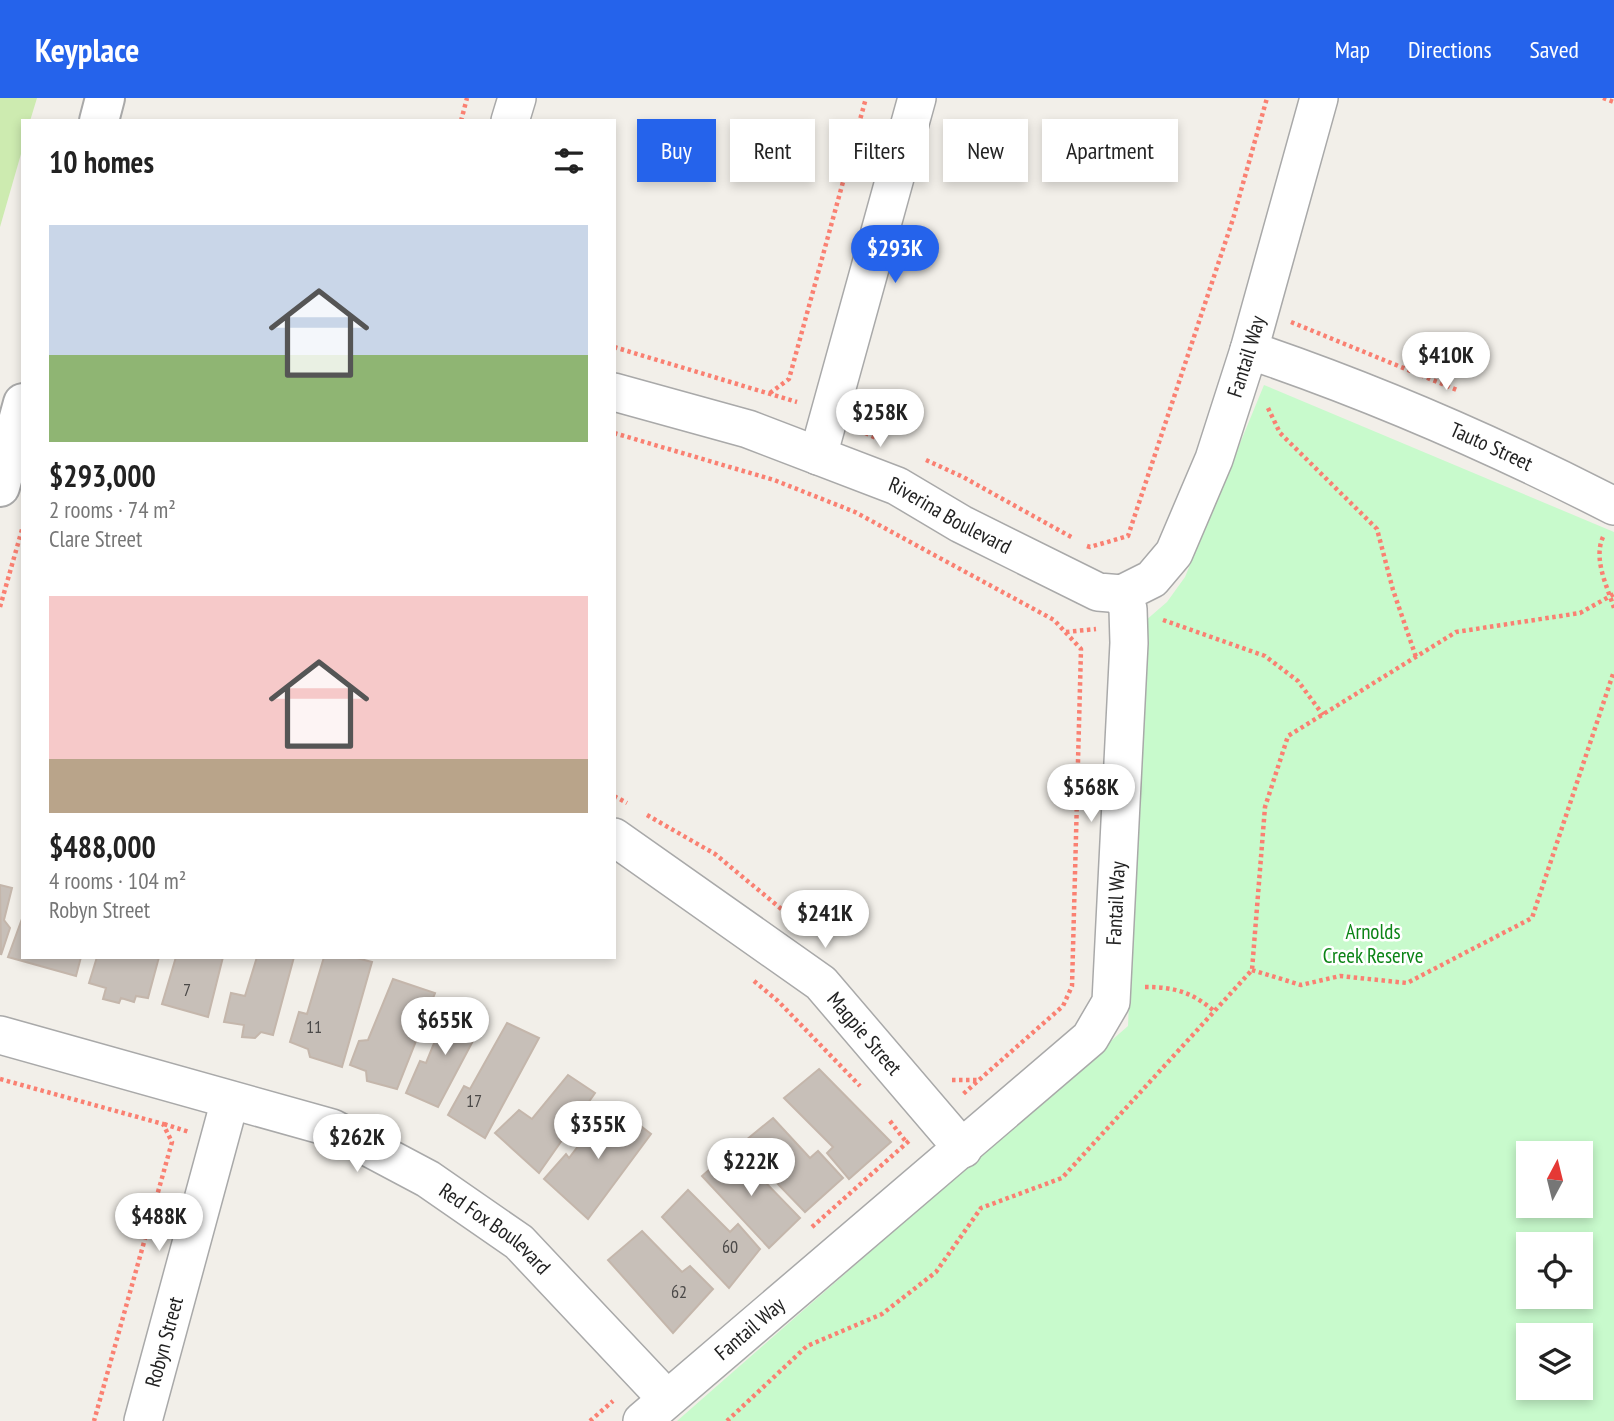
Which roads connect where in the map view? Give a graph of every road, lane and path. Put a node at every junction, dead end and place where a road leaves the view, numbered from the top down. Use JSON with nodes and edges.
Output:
{"nodes":[{"id":1,"x":105,"y":98,"type":"edge"},
{"id":2,"x":467,"y":98,"type":"edge"},
{"id":3,"x":517,"y":98,"type":"edge"},
{"id":4,"x":866,"y":98,"type":"edge"},
{"id":5,"x":917,"y":98,"type":"edge"},
{"id":6,"x":1267,"y":98,"type":"edge"},
{"id":7,"x":1319,"y":98,"type":"edge"},
{"id":8,"x":1603,"y":98,"type":"edge"},
{"id":9,"x":1614,"y":102,"type":"edge"},
{"id":10,"x":100,"y":119,"type":"edge"},
{"id":11,"x":462,"y":119,"type":"edge"},
{"id":12,"x":511,"y":119,"type":"edge"},
{"id":13,"x":616,"y":348,"type":"edge"},
{"id":14,"x":1260,"y":354,"type":"junction"},
{"id":15,"x":616,"y":393,"type":"edge"},
{"id":16,"x":770,"y":393,"type":"junction"},
{"id":17,"x":1469,"y":396,"type":"dead end"},
{"id":18,"x":21,"y":410,"type":"edge"},
{"id":19,"x":829,"y":417,"type":"junction"},
{"id":20,"x":757,"y":433,"type":"junction"},
{"id":21,"x":616,"y":434,"type":"edge"},
{"id":22,"x":892,"y":445,"type":"dead end"},
{"id":23,"x":818,"y":456,"type":"junction"},
{"id":24,"x":916,"y":456,"type":"dead end"},
{"id":25,"x":744,"y":471,"type":"junction"},
{"id":26,"x":0,"y":486,"type":"edge"},
{"id":27,"x":1610,"y":518,"type":"edge"},
{"id":28,"x":21,"y":533,"type":"edge"},
{"id":29,"x":1612,"y":595,"type":"edge"},
{"id":30,"x":0,"y":607,"type":"edge"},
{"id":31,"x":1614,"y":608,"type":"edge"},
{"id":32,"x":1126,"y":610,"type":"junction"},
{"id":33,"x":1065,"y":632,"type":"junction"},
{"id":34,"x":1416,"y":657,"type":"junction"},
{"id":35,"x":1614,"y":671,"type":"edge"},
{"id":36,"x":1323,"y":715,"type":"junction"},
{"id":37,"x":616,"y":838,"type":"edge"},
{"id":38,"x":1252,"y":970,"type":"junction"},
{"id":39,"x":746,"y":975,"type":"dead end"},
{"id":40,"x":0,"y":1035,"type":"edge"},
{"id":41,"x":0,"y":1079,"type":"edge"},
{"id":42,"x":978,"y":1080,"type":"dead end"},
{"id":43,"x":868,"y":1094,"type":"dead end"},
{"id":44,"x":230,"y":1100,"type":"junction"},
{"id":45,"x":885,"y":1114,"type":"dead end"},
{"id":46,"x":907,"y":1143,"type":"dead end"},
{"id":47,"x":963,"y":1149,"type":"junction"},
{"id":48,"x":654,"y":1410,"type":"edge"},
{"id":49,"x":94,"y":1421,"type":"edge"},
{"id":50,"x":143,"y":1421,"type":"edge"},
{"id":51,"x":727,"y":1421,"type":"edge"}],
"edges":[{"from":1,"to":10,"type":"street"},
{"from":2,"to":11,"type":"path"},
{"from":3,"to":12,"type":"street"},
{"from":4,"to":16,"type":"path"},
{"from":5,"to":19,"type":"street"},
{"from":6,"to":24,"type":"path"},
{"from":7,"to":14,"type":"street","name":"Fantail Way"},
{"from":8,"to":9,"type":"path"},
{"from":13,"to":16,"type":"path"},
{"from":14,"to":17,"type":"path"},
{"from":14,"to":27,"type":"street","name":"Tauto Street"},
{"from":14,"to":32,"type":"street","name":"Fantail Way"},
{"from":14,"to":34,"type":"path"},
{"from":15,"to":20,"type":"street","name":"Riverina Boulevard"},
{"from":16,"to":19,"type":"path"},
{"from":16,"to":20,"type":"path"},
{"from":18,"to":26,"type":"street"},
{"from":19,"to":22,"type":"path"},
{"from":19,"to":23,"type":"street"},
{"from":20,"to":23,"type":"street","name":"Riverina Boulevard"},
{"from":20,"to":25,"type":"path"},
{"from":21,"to":25,"type":"path"},
{"from":23,"to":32,"type":"street","name":"Riverina Boulevard"},
{"from":25,"to":33,"type":"path"},
{"from":27,"to":29,"type":"path"},
{"from":28,"to":30,"type":"path"},
{"from":29,"to":31,"type":"path"},
{"from":29,"to":34,"type":"path"},
{"from":32,"to":33,"type":"path"},
{"from":32,"to":36,"type":"path"},
{"from":32,"to":47,"type":"street","name":"Fantail Way"},
{"from":33,"to":42,"type":"path"},
{"from":34,"to":36,"type":"path"},
{"from":35,"to":38,"type":"path"},
{"from":36,"to":38,"type":"path"},
{"from":37,"to":47,"type":"street","name":"Magpie Street"},
{"from":38,"to":51,"type":"path"},
{"from":39,"to":43,"type":"path"},
{"from":40,"to":44,"type":"street","name":"Red Fox Boulevard"},
{"from":41,"to":49,"type":"path"},
{"from":44,"to":48,"type":"street","name":"Red Fox Boulevard"},
{"from":44,"to":50,"type":"street","name":"Robyn Street"},
{"from":45,"to":46,"type":"path"},
{"from":47,"to":48,"type":"street","name":"Fantail Way"}]}
